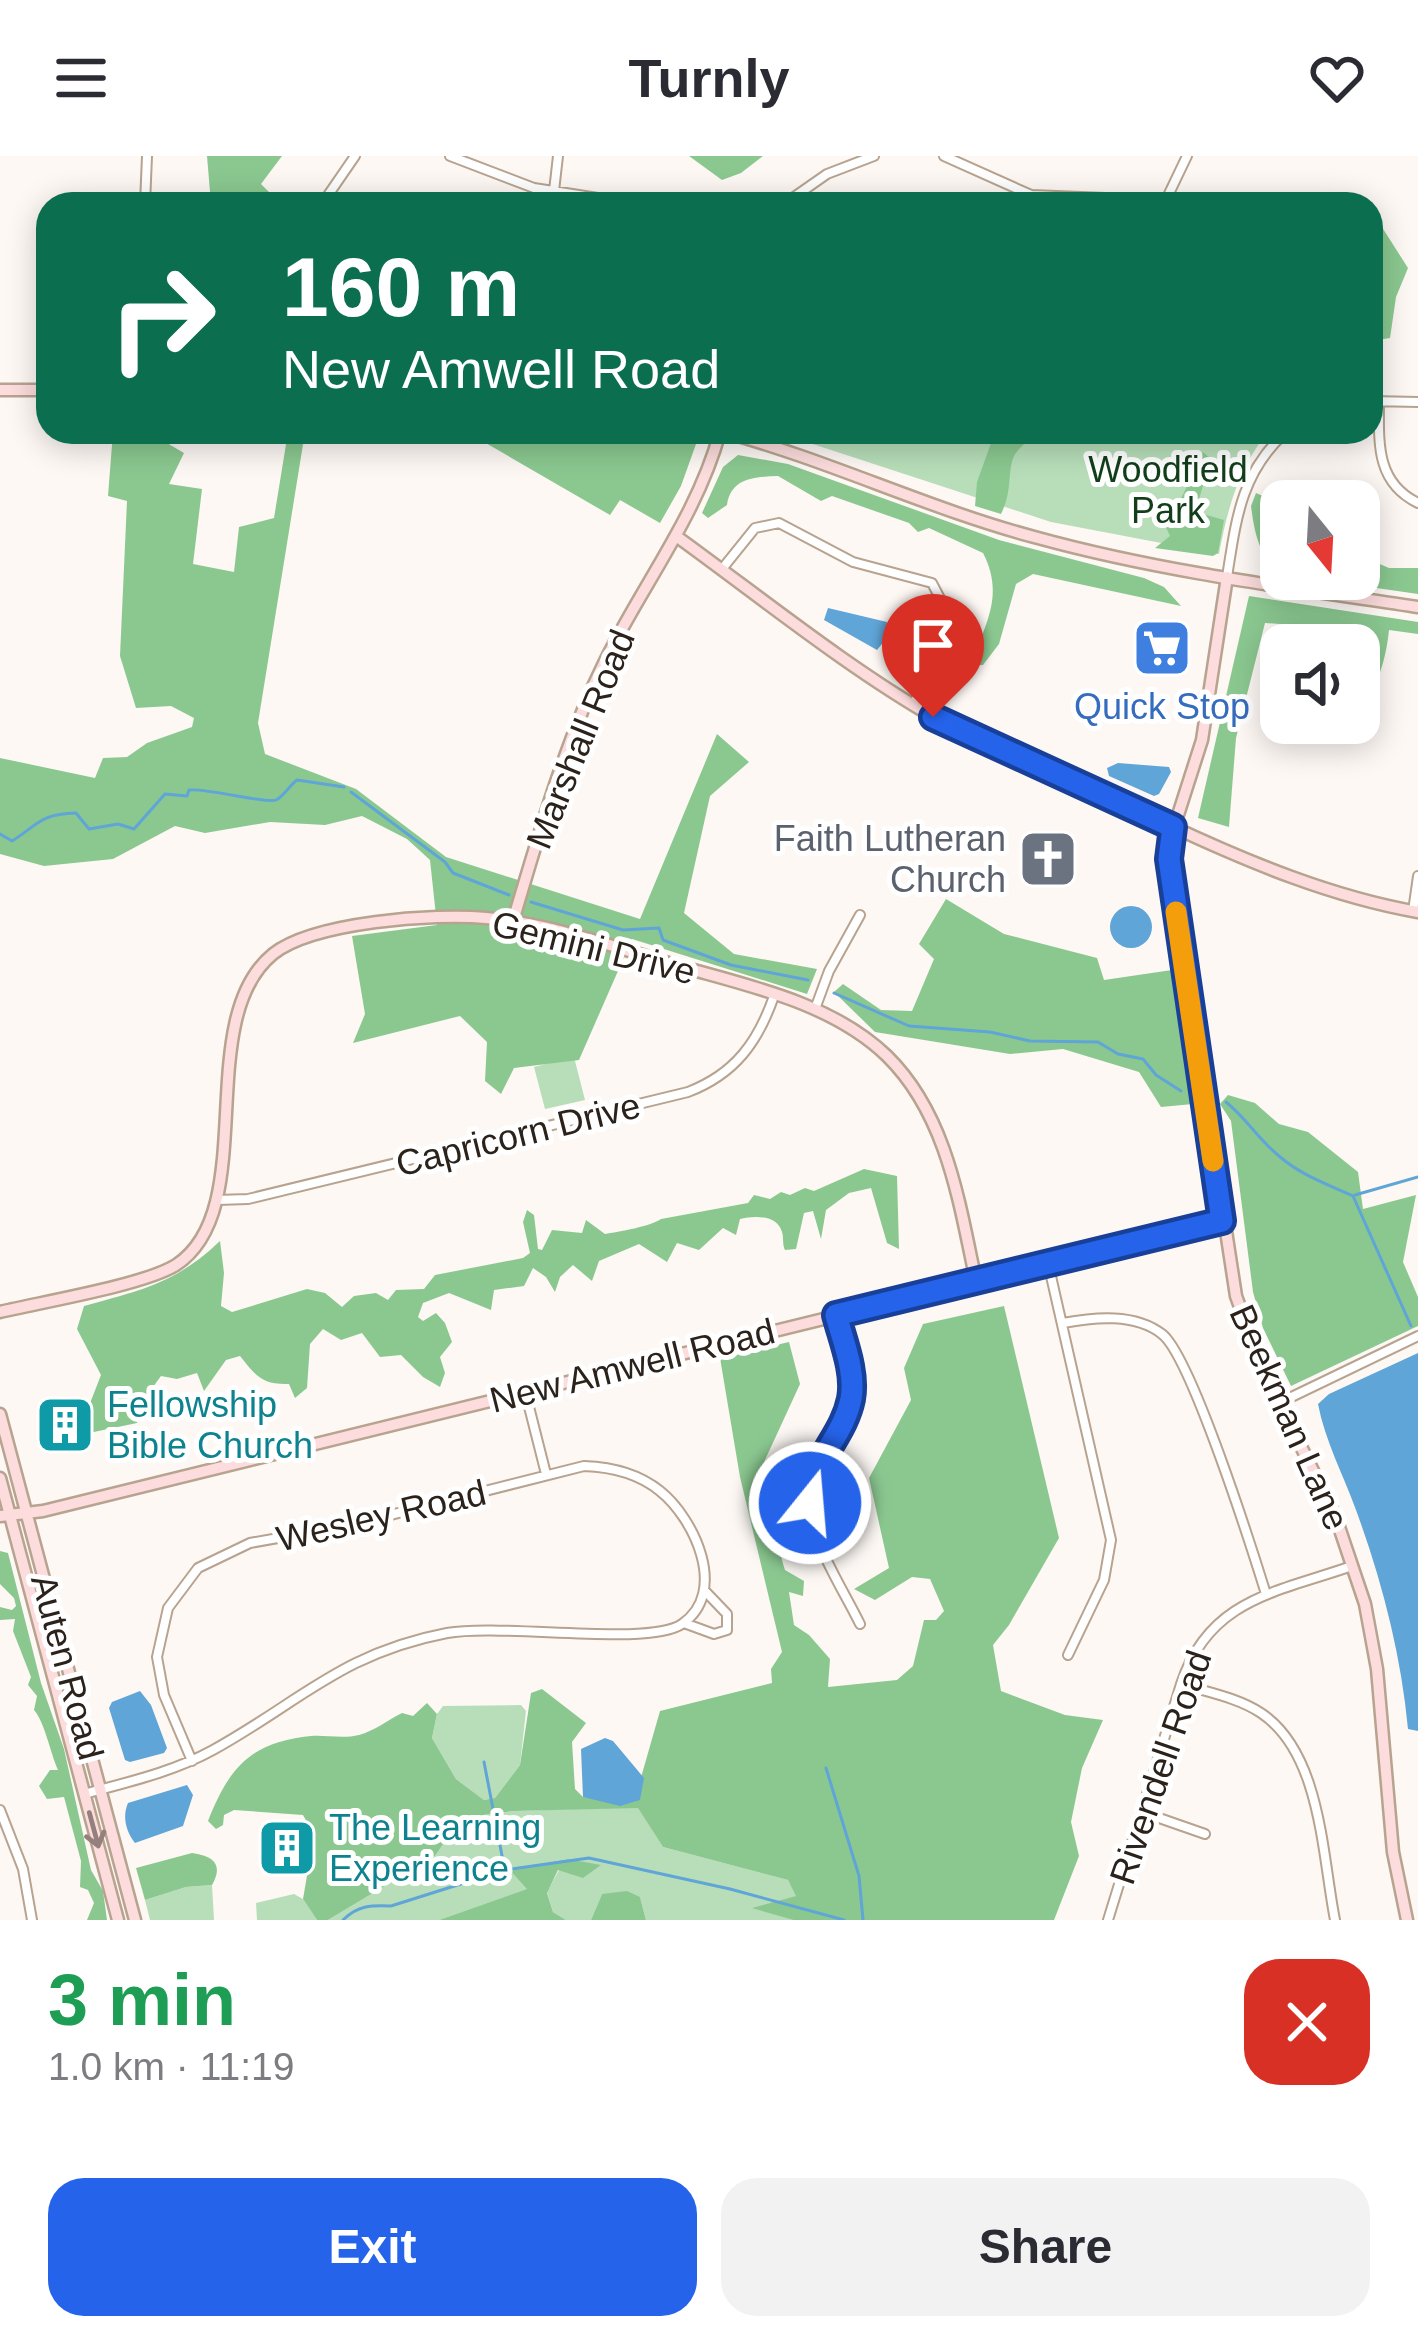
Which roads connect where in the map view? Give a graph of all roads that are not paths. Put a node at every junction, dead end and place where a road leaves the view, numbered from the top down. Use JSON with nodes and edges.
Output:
{"nodes":[{"id":1,"x":147,"y":156,"type":"edge"},
{"id":2,"x":355,"y":156,"type":"edge"},
{"id":3,"x":450,"y":156,"type":"edge"},
{"id":4,"x":558,"y":156,"type":"edge"},
{"id":5,"x":874,"y":156,"type":"edge"},
{"id":6,"x":944,"y":156,"type":"edge"},
{"id":7,"x":1186,"y":156,"type":"edge"},
{"id":8,"x":554,"y":191,"type":"junction"},
{"id":9,"x":146,"y":192,"type":"edge"},
{"id":10,"x":330,"y":192,"type":"edge"},
{"id":11,"x":560,"y":192,"type":"edge"},
{"id":12,"x":801,"y":192,"type":"edge"},
{"id":13,"x":1025,"y":192,"type":"edge"},
{"id":14,"x":1170,"y":192,"type":"edge"},
{"id":15,"x":0,"y":390,"type":"edge"},
{"id":16,"x":36,"y":390,"type":"edge"},
{"id":17,"x":1383,"y":400,"type":"edge"},
{"id":18,"x":1418,"y":402,"type":"edge"},
{"id":19,"x":718,"y":444,"type":"edge"},
{"id":20,"x":762,"y":444,"type":"edge"},
{"id":21,"x":1274,"y":444,"type":"edge"},
{"id":22,"x":1378,"y":444,"type":"edge"},
{"id":23,"x":1418,"y":503,"type":"edge"},
{"id":24,"x":676,"y":536,"type":"junction"},
{"id":25,"x":722,"y":569,"type":"junction"},
{"id":26,"x":1227,"y":577,"type":"junction"},
{"id":27,"x":1418,"y":607,"type":"edge"},
{"id":28,"x":914,"y":705,"type":"junction"},
{"id":29,"x":1173,"y":827,"type":"junction"},
{"id":30,"x":1418,"y":876,"type":"edge"},
{"id":31,"x":1415,"y":912,"type":"edge"},
{"id":32,"x":860,"y":915,"type":"dead end"},
{"id":33,"x":513,"y":921,"type":"junction"},
{"id":34,"x":774,"y":995,"type":"junction"},
{"id":35,"x":815,"y":1009,"type":"junction"},
{"id":36,"x":216,"y":1200,"type":"junction"},
{"id":37,"x":1222,"y":1221,"type":"junction"},
{"id":38,"x":1048,"y":1263,"type":"junction"},
{"id":39,"x":976,"y":1280,"type":"junction"},
{"id":40,"x":0,"y":1312,"type":"edge"},
{"id":41,"x":836,"y":1315,"type":"junction"},
{"id":42,"x":1063,"y":1323,"type":"junction"},
{"id":43,"x":1418,"y":1336,"type":"edge"},
{"id":44,"x":525,"y":1391,"type":"junction"},
{"id":45,"x":1278,"y":1403,"type":"junction"},
{"id":46,"x":0,"y":1414,"type":"edge"},
{"id":47,"x":546,"y":1474,"type":"junction"},
{"id":48,"x":0,"y":1478,"type":"edge"},
{"id":49,"x":27,"y":1516,"type":"junction"},
{"id":50,"x":6,"y":1522,"type":"edge"},
{"id":51,"x":1354,"y":1566,"type":"junction"},
{"id":52,"x":704,"y":1590,"type":"junction"},
{"id":53,"x":1267,"y":1594,"type":"junction"},
{"id":54,"x":684,"y":1623,"type":"junction"},
{"id":55,"x":860,"y":1624,"type":"dead end"},
{"id":56,"x":1068,"y":1655,"type":"dead end"},
{"id":57,"x":1181,"y":1684,"type":"junction"},
{"id":58,"x":192,"y":1761,"type":"junction"},
{"id":59,"x":100,"y":1789,"type":"junction"},
{"id":60,"x":84,"y":1794,"type":"junction"},
{"id":61,"x":0,"y":1810,"type":"edge"},
{"id":62,"x":1142,"y":1812,"type":"junction"},
{"id":63,"x":1205,"y":1834,"type":"dead end"},
{"id":64,"x":32,"y":1920,"type":"edge"},
{"id":65,"x":118,"y":1920,"type":"edge"},
{"id":66,"x":136,"y":1920,"type":"edge"},
{"id":67,"x":1108,"y":1920,"type":"edge"},
{"id":68,"x":1335,"y":1920,"type":"edge"},
{"id":69,"x":1407,"y":1920,"type":"edge"}],
"edges":[{"from":1,"to":9,"type":"street"},
{"from":2,"to":10,"type":"street"},
{"from":3,"to":8,"type":"street"},
{"from":4,"to":8,"type":"street"},
{"from":5,"to":12,"type":"street"},
{"from":6,"to":13,"type":"street"},
{"from":7,"to":14,"type":"street"},
{"from":8,"to":11,"type":"street"},
{"from":15,"to":16,"type":"street"},
{"from":17,"to":18,"type":"street"},
{"from":19,"to":24,"type":"street","name":"Marshall Road"},
{"from":20,"to":26,"type":"street"},
{"from":21,"to":26,"type":"street","name":"Beekman Lane"},
{"from":22,"to":23,"type":"street"},
{"from":24,"to":25,"type":"street"},
{"from":24,"to":33,"type":"street","name":"Marshall Road"},
{"from":25,"to":28,"type":"street"},
{"from":25,"to":28,"type":"street"},
{"from":26,"to":27,"type":"street"},
{"from":26,"to":29,"type":"street","name":"Beekman Lane"},
{"from":28,"to":29,"type":"street"},
{"from":29,"to":31,"type":"street"},
{"from":29,"to":37,"type":"street","name":"Beekman Lane"},
{"from":30,"to":31,"type":"street"},
{"from":32,"to":35,"type":"street"},
{"from":33,"to":34,"type":"street","name":"Gemini Drive"},
{"from":33,"to":36,"type":"street","name":"Gemini Drive"},
{"from":34,"to":35,"type":"street","name":"Gemini Drive"},
{"from":34,"to":36,"type":"street","name":"Capricorn Drive"},
{"from":35,"to":39,"type":"street","name":"Gemini Drive"},
{"from":36,"to":40,"type":"street","name":"Gemini Drive"},
{"from":37,"to":38,"type":"street","name":"New Amwell Road"},
{"from":37,"to":45,"type":"street","name":"Beekman Lane"},
{"from":38,"to":39,"type":"street","name":"New Amwell Road"},
{"from":38,"to":42,"type":"street"},
{"from":39,"to":41,"type":"street","name":"New Amwell Road"},
{"from":41,"to":44,"type":"street","name":"New Amwell Road"},
{"from":41,"to":55,"type":"street"},
{"from":42,"to":53,"type":"street"},
{"from":42,"to":56,"type":"street"},
{"from":43,"to":45,"type":"street"},
{"from":44,"to":47,"type":"street"},
{"from":44,"to":49,"type":"street","name":"New Amwell Road"},
{"from":45,"to":51,"type":"street","name":"Beekman Lane"},
{"from":46,"to":49,"type":"street","name":"Auten Road"},
{"from":47,"to":52,"type":"street","name":"Wesley Road"},
{"from":47,"to":58,"type":"street","name":"Wesley Road"},
{"from":48,"to":50,"type":"street","name":"Auten Road"},
{"from":49,"to":50,"type":"street","name":"New Amwell Road"},
{"from":49,"to":59,"type":"street","name":"Auten Road"},
{"from":50,"to":60,"type":"street","name":"Auten Road"},
{"from":51,"to":53,"type":"street","name":"Rivendell Road"},
{"from":51,"to":69,"type":"street","name":"Beekman Lane"},
{"from":52,"to":54,"type":"street"},
{"from":52,"to":54,"type":"street","name":"Wesley Road"},
{"from":53,"to":57,"type":"street","name":"Rivendell Road"},
{"from":54,"to":58,"type":"street","name":"Wesley Road"},
{"from":57,"to":62,"type":"street","name":"Rivendell Road"},
{"from":57,"to":68,"type":"street"},
{"from":58,"to":59,"type":"street","name":"Wesley Road"},
{"from":59,"to":60,"type":"street","name":"Wesley Road"},
{"from":59,"to":66,"type":"street","name":"Auten Road"},
{"from":60,"to":65,"type":"street","name":"Auten Road","one_way":true},
{"from":61,"to":64,"type":"street"},
{"from":62,"to":63,"type":"street"},
{"from":62,"to":67,"type":"street","name":"Rivendell Road"}]}
